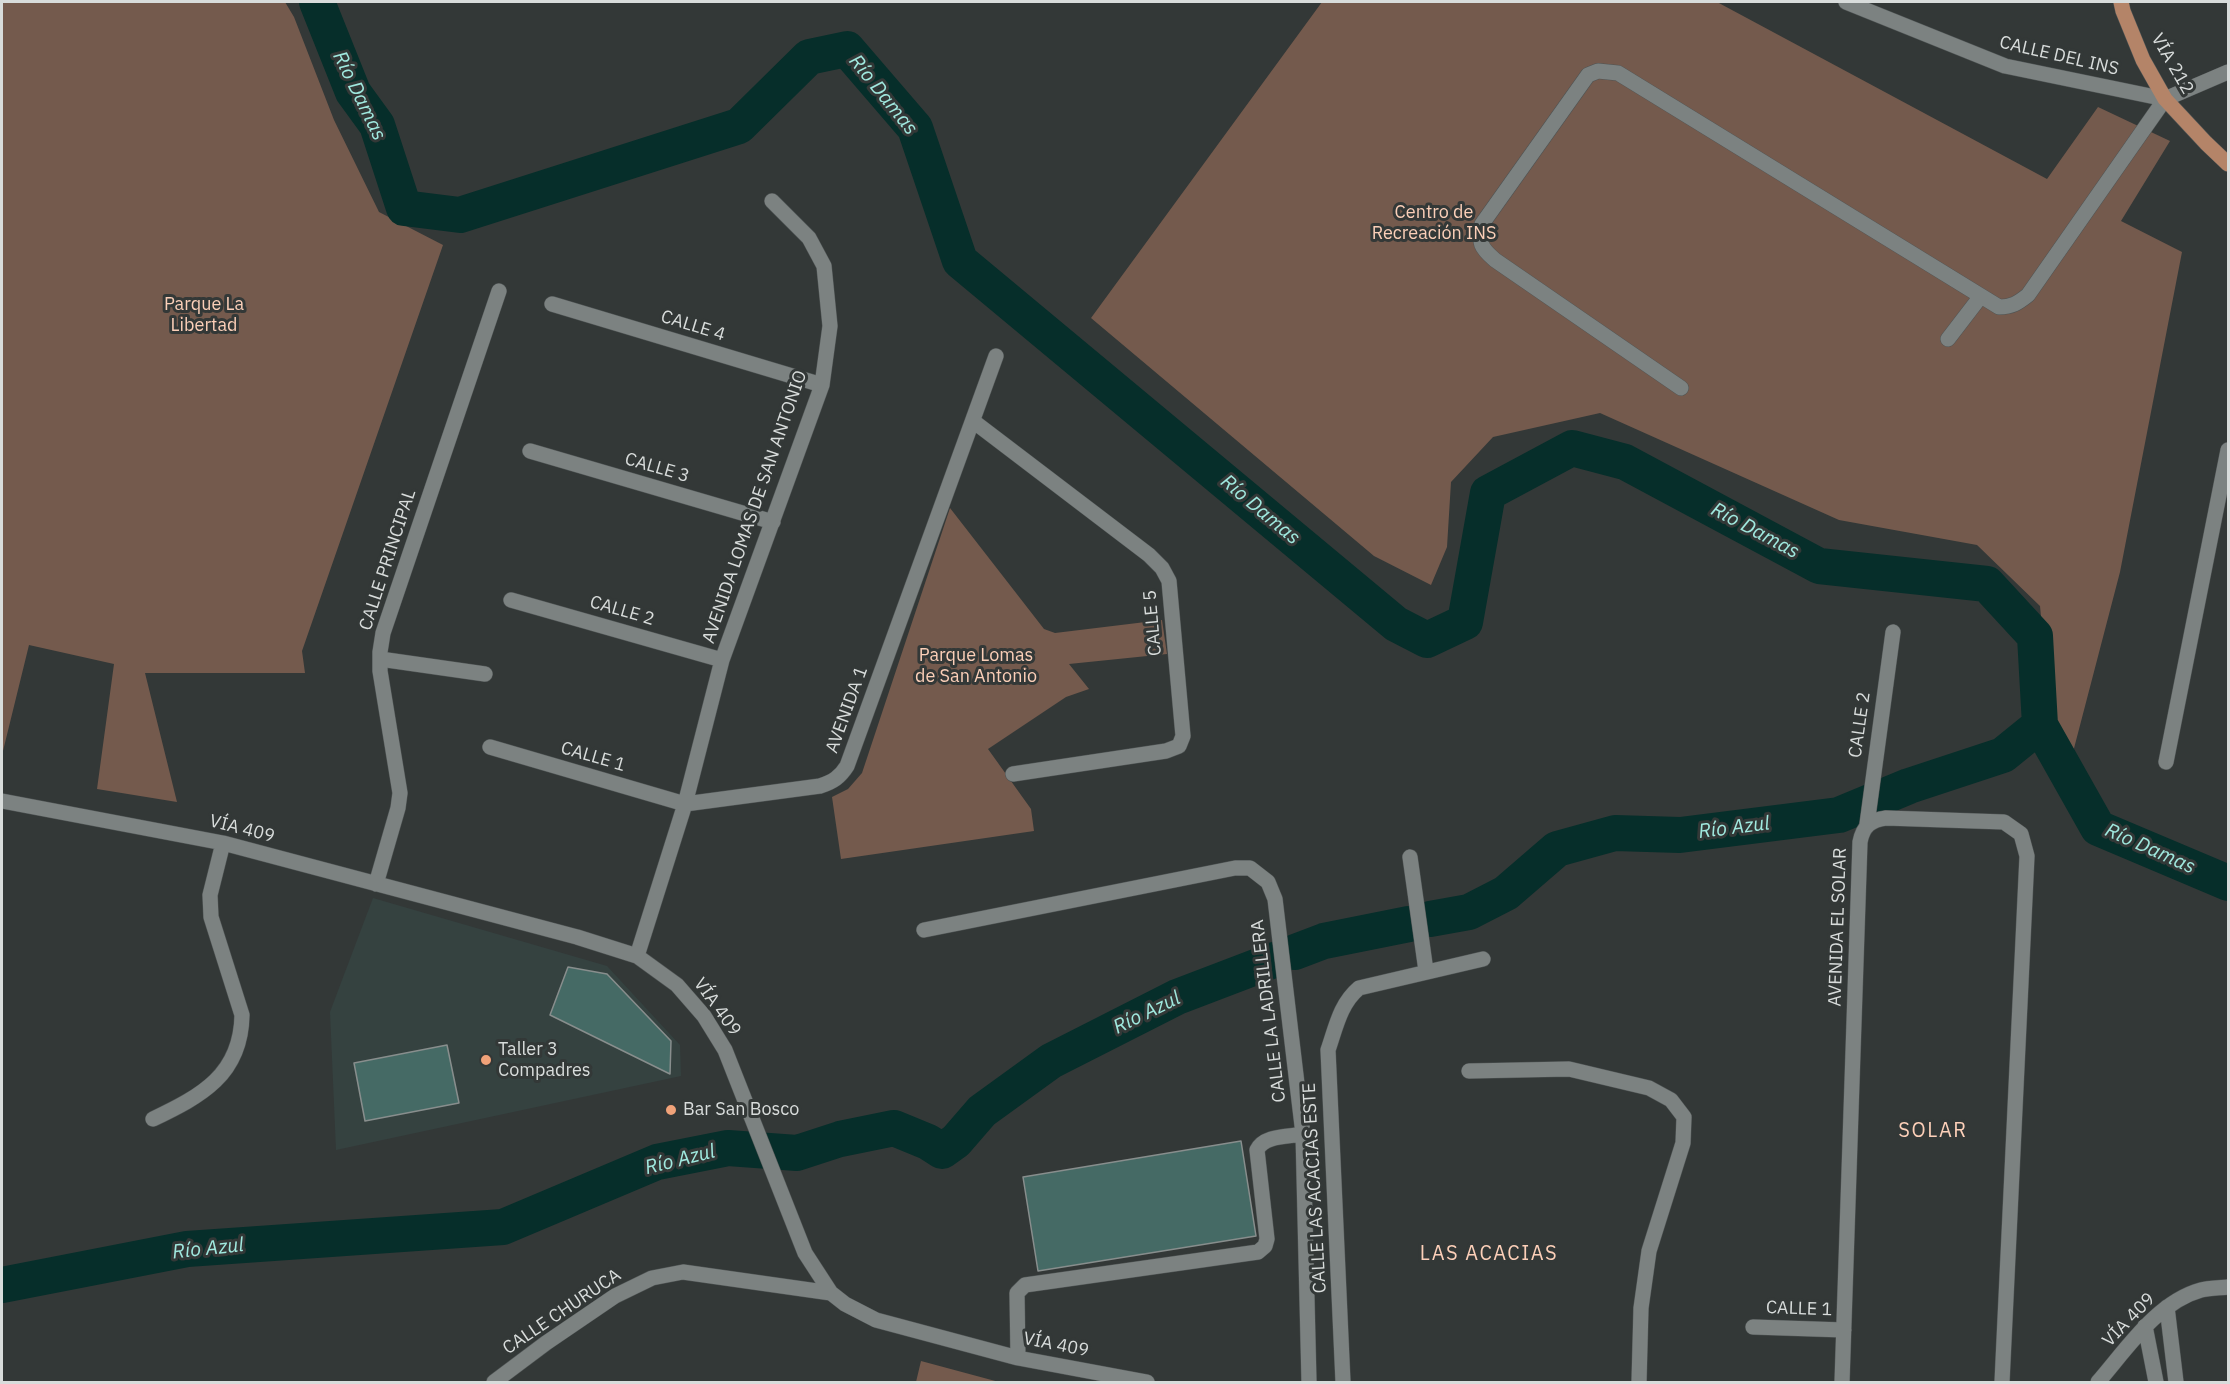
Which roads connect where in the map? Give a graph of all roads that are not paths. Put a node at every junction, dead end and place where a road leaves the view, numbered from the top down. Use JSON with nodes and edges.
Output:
{"nodes":[{"id":1,"x":1846,"y":2,"type":"edge"},
{"id":2,"x":2121,"y":2,"type":"edge"},
{"id":3,"x":2229,"y":72,"type":"edge"},
{"id":4,"x":2165,"y":99,"type":"junction"},
{"id":5,"x":2229,"y":164,"type":"edge"},
{"id":6,"x":772,"y":201,"type":"dead end"},
{"id":7,"x":499,"y":291,"type":"dead end"},
{"id":8,"x":1981,"y":296,"type":"junction"},
{"id":9,"x":552,"y":304,"type":"dead end"},
{"id":10,"x":1948,"y":339,"type":"dead end"},
{"id":11,"x":996,"y":356,"type":"dead end"},
{"id":12,"x":822,"y":385,"type":"junction"},
{"id":13,"x":1681,"y":388,"type":"dead end"},
{"id":14,"x":973,"y":422,"type":"junction"},
{"id":15,"x":2229,"y":450,"type":"edge"},
{"id":16,"x":530,"y":452,"type":"dead end"},
{"id":17,"x":773,"y":522,"type":"junction"},
{"id":18,"x":511,"y":600,"type":"dead end"},
{"id":19,"x":1893,"y":632,"type":"dead end"},
{"id":20,"x":380,"y":659,"type":"junction"},
{"id":21,"x":722,"y":660,"type":"junction"},
{"id":22,"x":485,"y":674,"type":"dead end"},
{"id":23,"x":490,"y":747,"type":"dead end"},
{"id":24,"x":2166,"y":762,"type":"dead end"},
{"id":25,"x":1013,"y":774,"type":"dead end"},
{"id":26,"x":2,"y":801,"type":"edge"},
{"id":27,"x":685,"y":804,"type":"junction"},
{"id":28,"x":1868,"y":820,"type":"junction"},
{"id":29,"x":223,"y":843,"type":"junction"},
{"id":30,"x":1410,"y":857,"type":"dead end"},
{"id":31,"x":376,"y":884,"type":"junction"},
{"id":32,"x":924,"y":930,"type":"dead end"},
{"id":33,"x":637,"y":956,"type":"junction"},
{"id":34,"x":1483,"y":959,"type":"dead end"},
{"id":35,"x":1426,"y":971,"type":"junction"},
{"id":36,"x":1469,"y":1071,"type":"dead end"},
{"id":37,"x":153,"y":1119,"type":"dead end"},
{"id":38,"x":1303,"y":1134,"type":"junction"},
{"id":39,"x":2229,"y":1287,"type":"edge"},
{"id":40,"x":831,"y":1293,"type":"junction"},
{"id":41,"x":2167,"y":1306,"type":"junction"},
{"id":42,"x":2145,"y":1326,"type":"junction"},
{"id":43,"x":1753,"y":1327,"type":"dead end"},
{"id":44,"x":1844,"y":1330,"type":"junction"},
{"id":45,"x":1018,"y":1358,"type":"junction"},
{"id":46,"x":494,"y":1383,"type":"edge"},
{"id":47,"x":1147,"y":1383,"type":"edge"},
{"id":48,"x":1309,"y":1383,"type":"edge"},
{"id":49,"x":1343,"y":1383,"type":"edge"},
{"id":50,"x":1639,"y":1383,"type":"edge"},
{"id":51,"x":1842,"y":1383,"type":"edge"},
{"id":52,"x":2002,"y":1383,"type":"edge"},
{"id":53,"x":2098,"y":1383,"type":"edge"},
{"id":54,"x":2156,"y":1383,"type":"edge"},
{"id":55,"x":2176,"y":1383,"type":"edge"}],
"edges":[{"from":1,"to":4,"type":"street","name":"CALLE DEL INS"},
{"from":2,"to":4,"type":"main road","name":"VÍA 212"},
{"from":3,"to":4,"type":"street"},
{"from":4,"to":5,"type":"main road","name":"VÍA 212"},
{"from":4,"to":8,"type":"street"},
{"from":6,"to":12,"type":"street","name":"AVENIDA LOMAS DE SAN ANTONIO"},
{"from":7,"to":20,"type":"street","name":"CALLE PRINCIPAL"},
{"from":8,"to":10,"type":"street"},
{"from":8,"to":13,"type":"street"},
{"from":9,"to":12,"type":"street","name":"CALLE 4"},
{"from":11,"to":14,"type":"street","name":"AVENIDA 1"},
{"from":12,"to":17,"type":"street","name":"AVENIDA LOMAS DE SAN ANTONIO"},
{"from":14,"to":25,"type":"street","name":"CALLE 5"},
{"from":14,"to":27,"type":"street","name":"AVENIDA 1"},
{"from":15,"to":24,"type":"street"},
{"from":16,"to":17,"type":"street","name":"CALLE 3"},
{"from":17,"to":21,"type":"street","name":"AVENIDA LOMAS DE SAN ANTONIO"},
{"from":18,"to":21,"type":"street","name":"CALLE 2"},
{"from":19,"to":28,"type":"street","name":"CALLE 2"},
{"from":20,"to":22,"type":"street"},
{"from":20,"to":31,"type":"street","name":"CALLE PRINCIPAL"},
{"from":21,"to":27,"type":"street","name":"AVENIDA LOMAS DE SAN ANTONIO"},
{"from":23,"to":27,"type":"street","name":"CALLE 1"},
{"from":26,"to":29,"type":"street","name":"VÍA 409"},
{"from":27,"to":33,"type":"street"},
{"from":28,"to":44,"type":"street","name":"AVENIDA EL SOLAR"},
{"from":28,"to":52,"type":"street"},
{"from":29,"to":31,"type":"street","name":"VÍA 409"},
{"from":29,"to":37,"type":"street"},
{"from":30,"to":35,"type":"street"},
{"from":31,"to":33,"type":"street","name":"VÍA 409"},
{"from":32,"to":38,"type":"street","name":"CALLE LA LADRILLERA"},
{"from":33,"to":40,"type":"street","name":"VÍA 409"},
{"from":34,"to":35,"type":"street"},
{"from":35,"to":49,"type":"street","name":"CALLE LAS ACACIAS ESTE"},
{"from":36,"to":50,"type":"street"},
{"from":38,"to":45,"type":"street"},
{"from":38,"to":48,"type":"street","name":"CALLE LA LADRILLERA"},
{"from":39,"to":41,"type":"street","name":"VÍA 409"},
{"from":40,"to":45,"type":"street","name":"VÍA 409"},
{"from":40,"to":46,"type":"street","name":"CALLE CHURUCA"},
{"from":41,"to":42,"type":"street","name":"VÍA 409"},
{"from":41,"to":55,"type":"street"},
{"from":42,"to":53,"type":"street","name":"VÍA 409"},
{"from":42,"to":54,"type":"street"},
{"from":43,"to":44,"type":"street","name":"CALLE 1"},
{"from":44,"to":51,"type":"street","name":"AVENIDA EL SOLAR"},
{"from":45,"to":47,"type":"street","name":"VÍA 409"}]}
